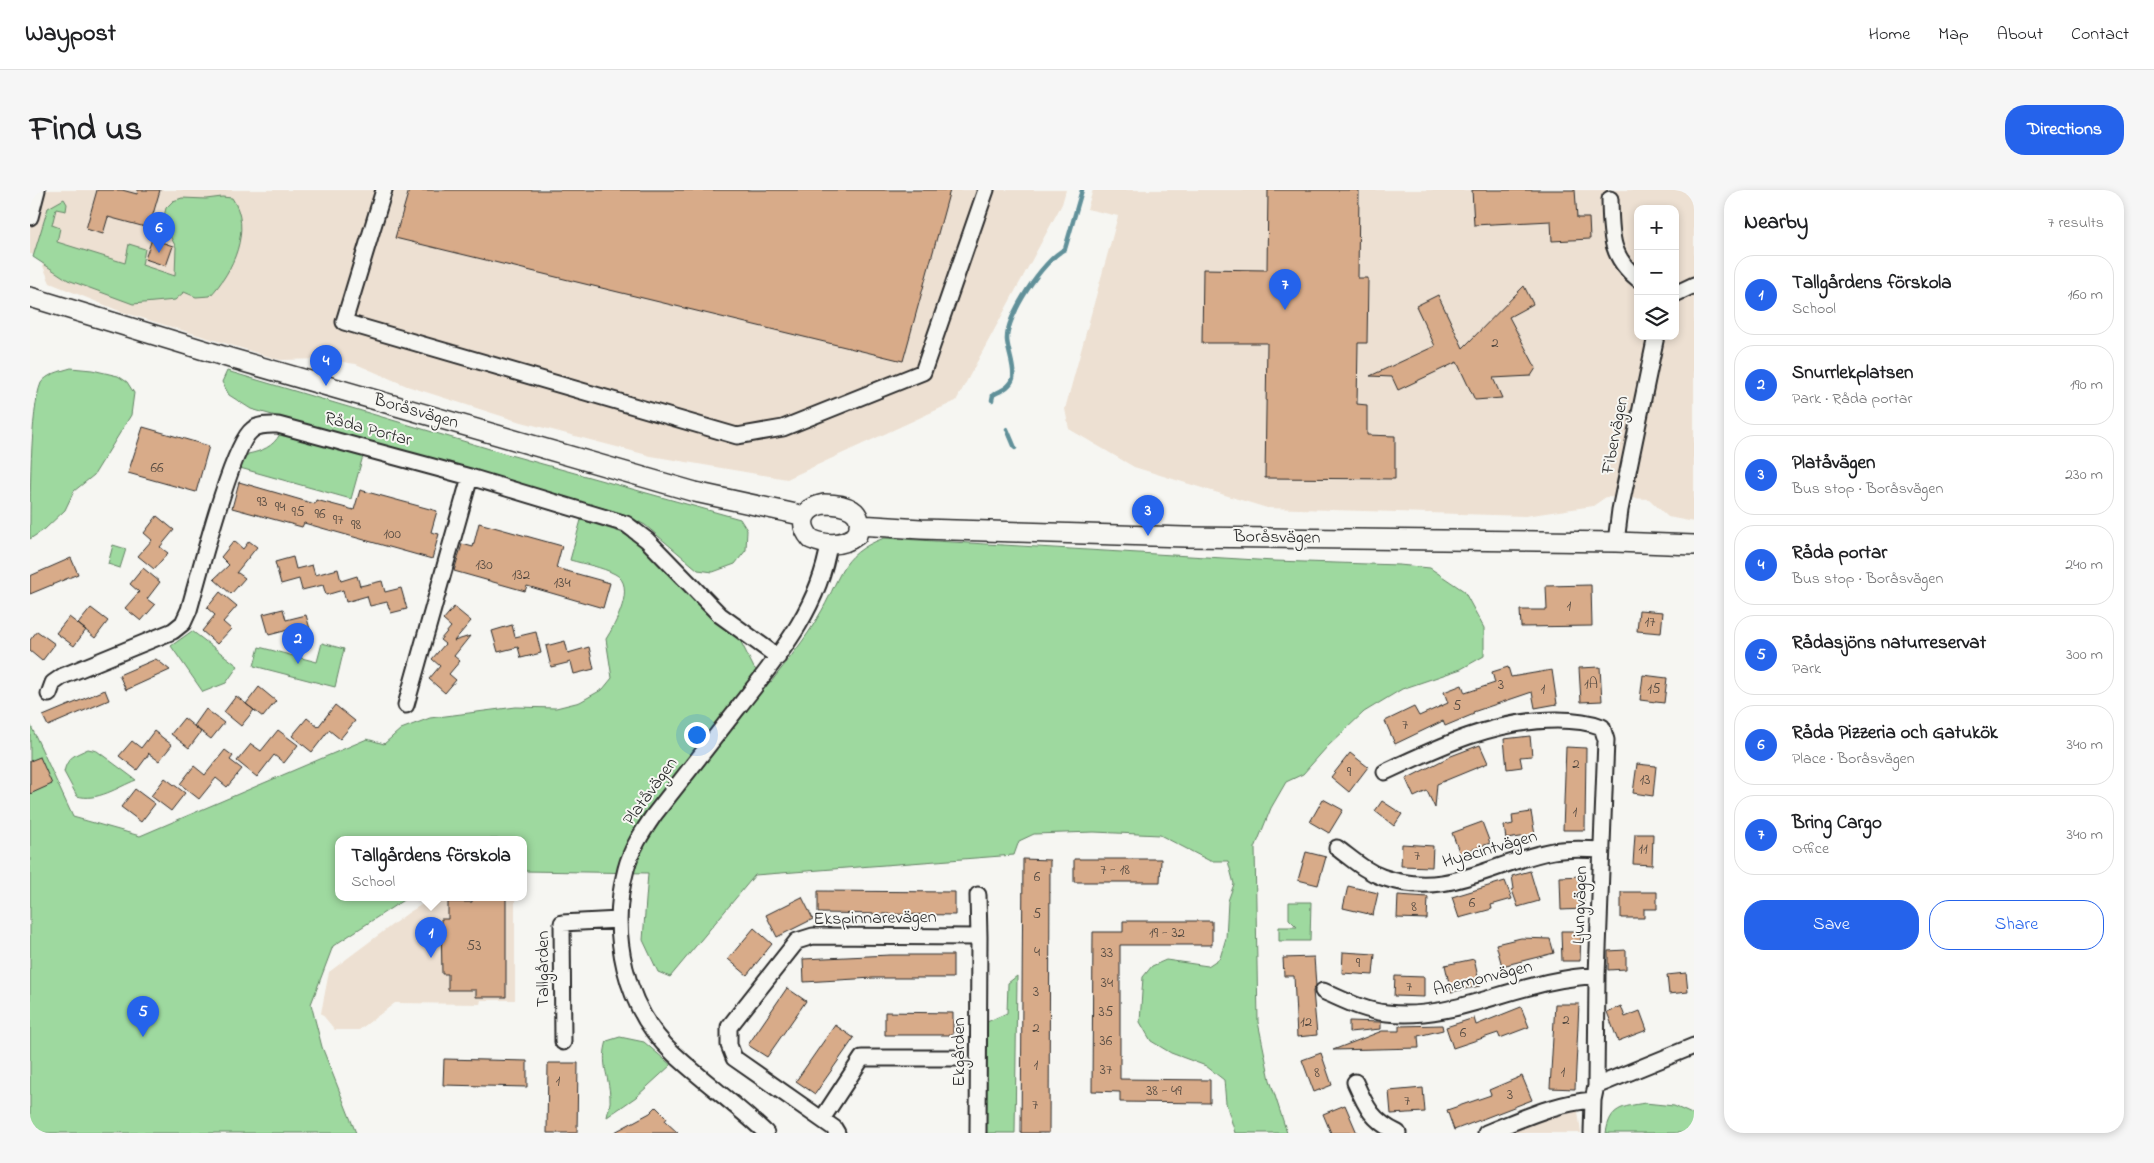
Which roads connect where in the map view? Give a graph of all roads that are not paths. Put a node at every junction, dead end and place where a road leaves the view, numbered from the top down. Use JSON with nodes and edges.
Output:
{"nodes":[{"id":1,"x":37,"y":190,"type":"edge"},
{"id":2,"x":384,"y":190,"type":"edge"},
{"id":3,"x":986,"y":190,"type":"edge"},
{"id":4,"x":1610,"y":199,"type":"dead end"},
{"id":5,"x":30,"y":217,"type":"edge"},
{"id":6,"x":1634,"y":276,"type":"edge"},
{"id":7,"x":1694,"y":284,"type":"edge"},
{"id":8,"x":1679,"y":292,"type":"edge"},
{"id":9,"x":30,"y":297,"type":"edge"},
{"id":10,"x":1655,"y":340,"type":"edge"},
{"id":11,"x":470,"y":477,"type":"junction"},
{"id":12,"x":805,"y":516,"type":"junction"},
{"id":13,"x":860,"y":525,"type":"junction"},
{"id":14,"x":1616,"y":542,"type":"junction"},
{"id":15,"x":829,"y":544,"type":"junction"},
{"id":16,"x":1694,"y":546,"type":"edge"},
{"id":17,"x":778,"y":657,"type":"junction"},
{"id":18,"x":49,"y":694,"type":"dead end"},
{"id":19,"x":406,"y":705,"type":"dead end"},
{"id":20,"x":1385,"y":772,"type":"dead end"},
{"id":21,"x":1337,"y":848,"type":"dead end"},
{"id":22,"x":1602,"y":850,"type":"junction"},
{"id":23,"x":978,"y":895,"type":"dead end"},
{"id":24,"x":619,"y":920,"type":"junction"},
{"id":25,"x":979,"y":937,"type":"junction"},
{"id":26,"x":1597,"y":975,"type":"junction"},
{"id":27,"x":1323,"y":991,"type":"dead end"},
{"id":28,"x":563,"y":1042,"type":"dead end"},
{"id":29,"x":1694,"y":1046,"type":"edge"},
{"id":30,"x":957,"y":1058,"type":"dead end"},
{"id":31,"x":1355,"y":1082,"type":"dead end"},
{"id":32,"x":1594,"y":1093,"type":"junction"},
{"id":33,"x":822,"y":1119,"type":"junction"},
{"id":34,"x":766,"y":1133,"type":"edge"},
{"id":35,"x":837,"y":1133,"type":"edge"},
{"id":36,"x":978,"y":1133,"type":"edge"},
{"id":37,"x":1398,"y":1133,"type":"edge"},
{"id":38,"x":1486,"y":1133,"type":"edge"},
{"id":39,"x":1592,"y":1133,"type":"edge"}],
"edges":[{"from":1,"to":5,"type":"street"},
{"from":2,"to":3,"type":"street"},
{"from":4,"to":6,"type":"street"},
{"from":7,"to":8,"type":"street"},
{"from":9,"to":12,"type":"street","name":"Boråsvägen"},
{"from":10,"to":14,"type":"street","name":"Fibervägen"},
{"from":11,"to":17,"type":"street","name":"Råda Portar"},
{"from":11,"to":18,"type":"street","name":"Råda Portar"},
{"from":11,"to":19,"type":"street"},
{"from":12,"to":13,"type":"street"},
{"from":12,"to":15,"type":"street"},
{"from":13,"to":14,"type":"street","name":"Boråsvägen"},
{"from":13,"to":15,"type":"street"},
{"from":14,"to":16,"type":"street","name":"Boråsvägen"},
{"from":15,"to":17,"type":"street","name":"Platåvägen"},
{"from":17,"to":24,"type":"street","name":"Platåvägen"},
{"from":20,"to":22,"type":"street","name":"Ljungvägen"},
{"from":21,"to":22,"type":"street","name":"Hyacintvägen"},
{"from":22,"to":26,"type":"street","name":"Ljungvägen"},
{"from":23,"to":25,"type":"street"},
{"from":24,"to":28,"type":"street","name":"Tallgården"},
{"from":24,"to":34,"type":"street","name":"Platåvägen"},
{"from":25,"to":33,"type":"street","name":"Ekspinnarevägen"},
{"from":25,"to":36,"type":"street","name":"Ekgården"},
{"from":26,"to":27,"type":"street","name":"Anemonvägen"},
{"from":26,"to":32,"type":"street","name":"Ljungvägen"},
{"from":29,"to":32,"type":"street"},
{"from":30,"to":33,"type":"street"},
{"from":31,"to":37,"type":"street"},
{"from":32,"to":38,"type":"street"},
{"from":32,"to":39,"type":"street","name":"Ljungvägen"},
{"from":33,"to":35,"type":"street","name":"Ekspinnarevägen"}]}
